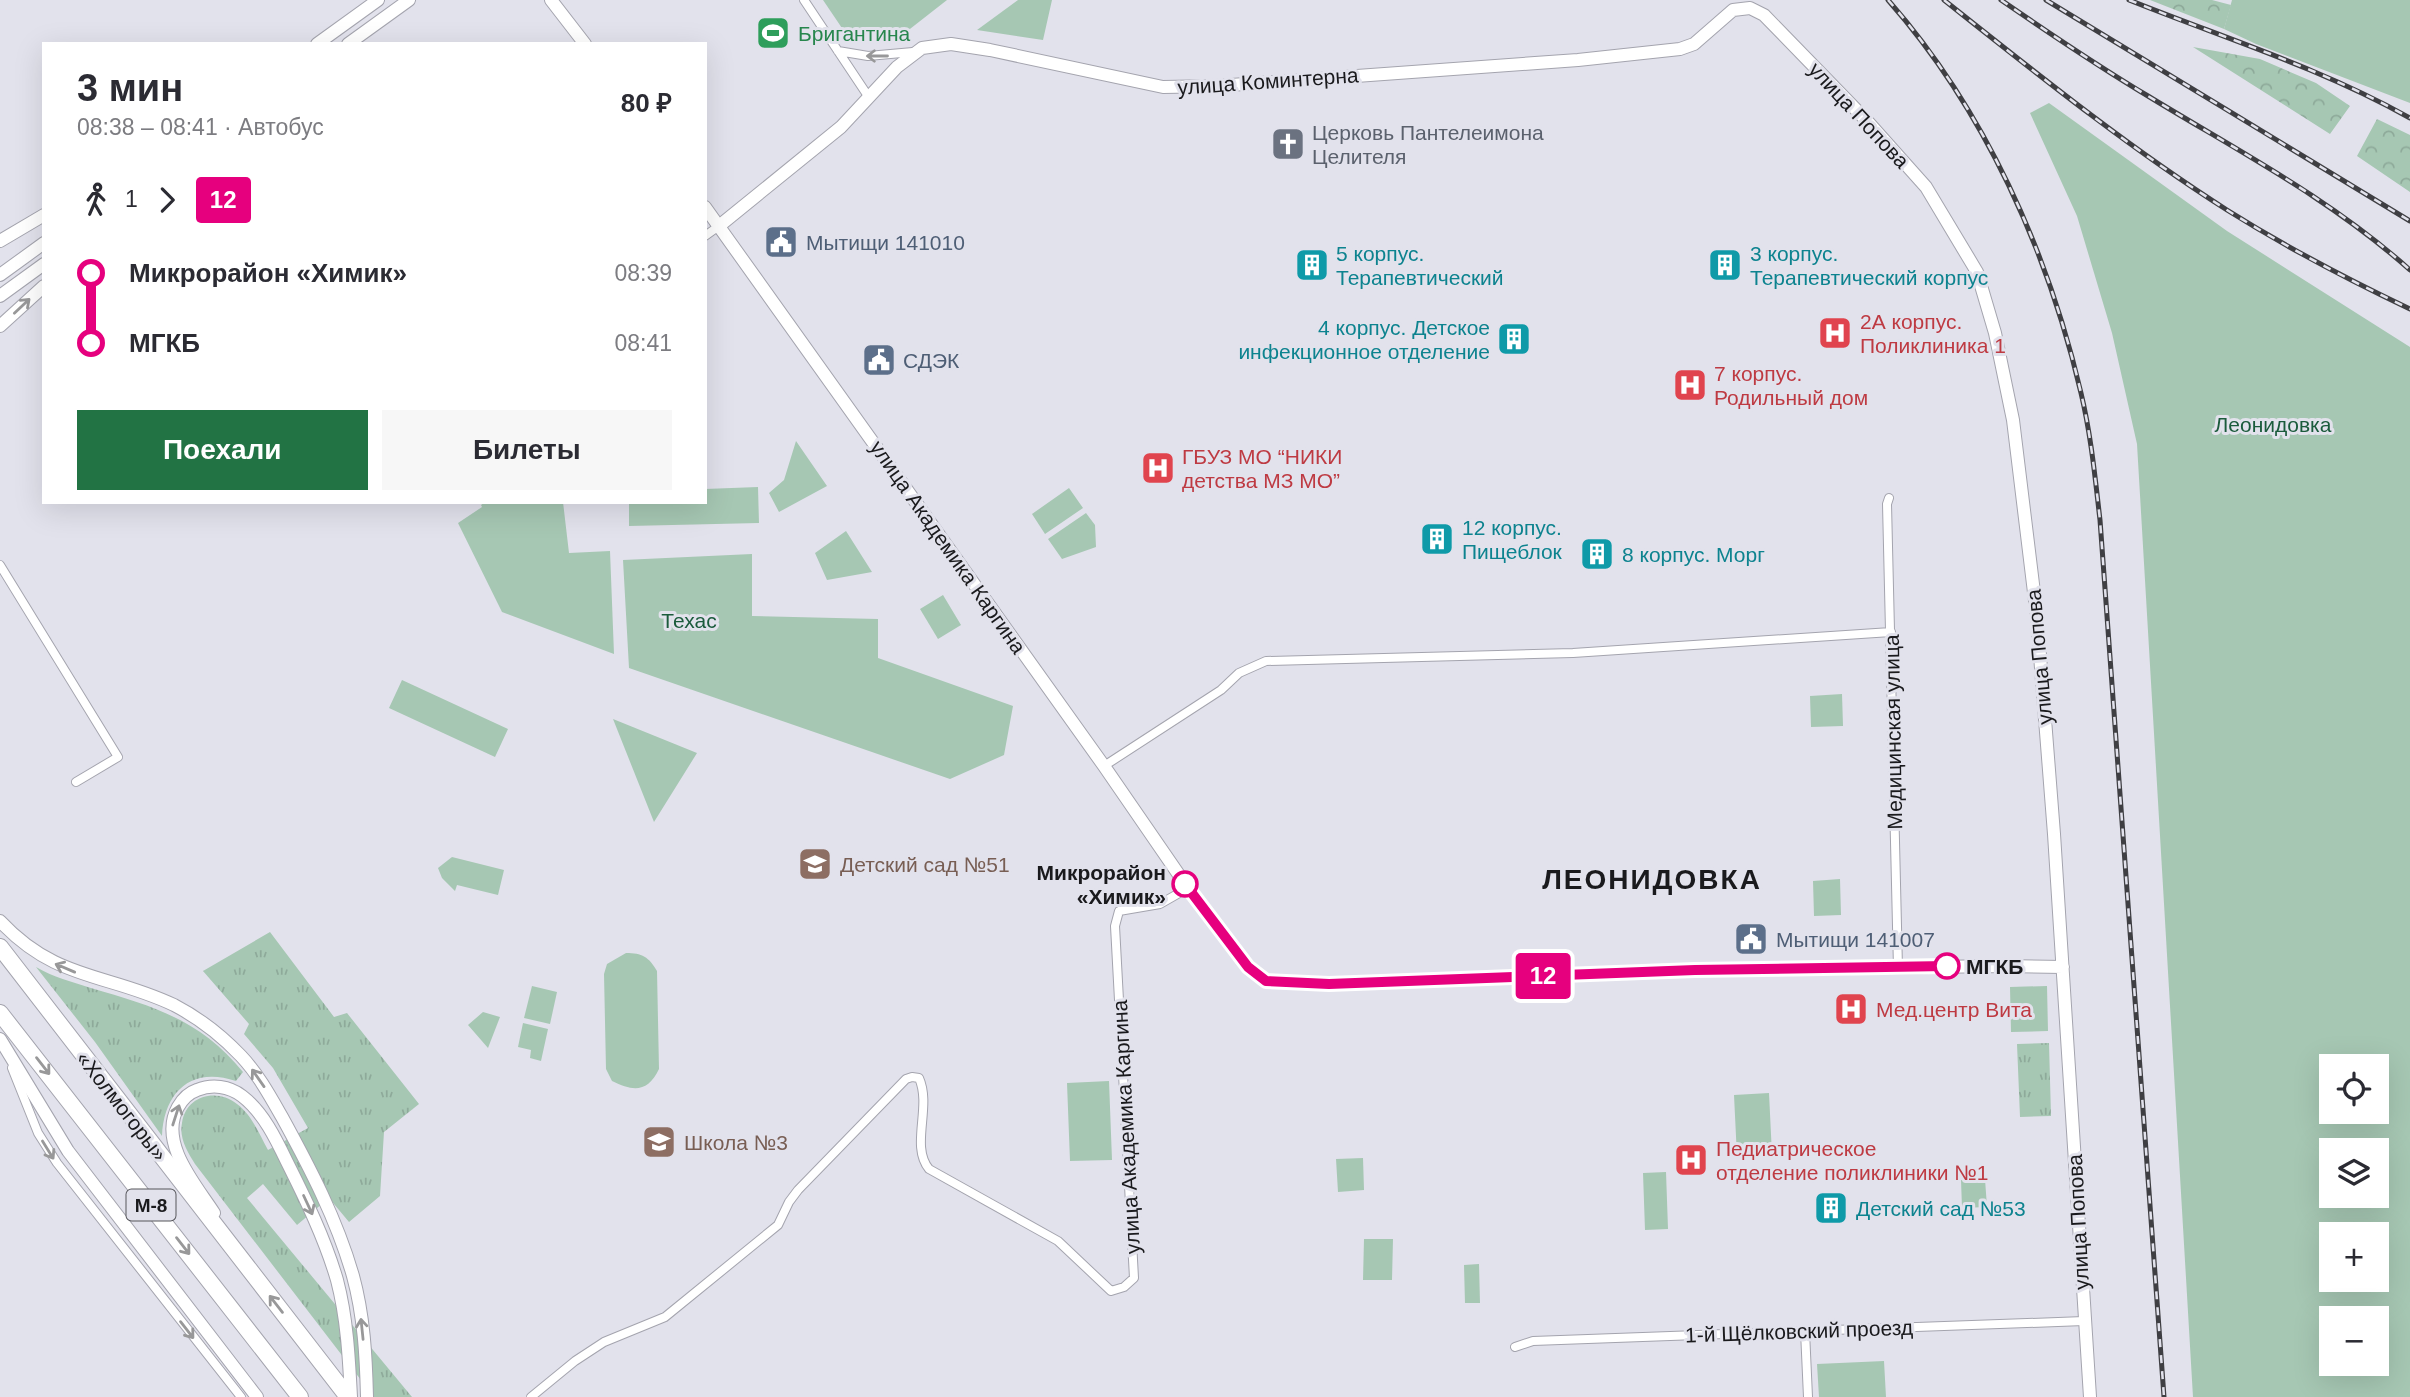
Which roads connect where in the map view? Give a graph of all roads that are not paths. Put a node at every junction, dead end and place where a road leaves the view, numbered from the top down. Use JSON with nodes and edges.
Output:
{"nodes":[{"id":1,"x":378,"y":0,"type":"edge"},
{"id":2,"x":409,"y":0,"type":"edge"},
{"id":3,"x":804,"y":0,"type":"edge"},
{"id":4,"x":554,"y":2,"type":"edge"},
{"id":5,"x":1750,"y":8,"type":"joint"},
{"id":6,"x":320,"y":42,"type":"edge"},
{"id":7,"x":351,"y":42,"type":"edge"},
{"id":8,"x":584,"y":42,"type":"edge"},
{"id":9,"x":838,"y":51,"type":"junction"},
{"id":10,"x":916,"y":51,"type":"junction"},
{"id":11,"x":868,"y":96,"type":"junction"},
{"id":12,"x":707,"y":210,"type":"edge"},
{"id":13,"x":42,"y":216,"type":"edge"},
{"id":14,"x":719,"y":226,"type":"junction"},
{"id":15,"x":707,"y":235,"type":"edge"},
{"id":16,"x":0,"y":241,"type":"edge"},
{"id":17,"x":42,"y":244,"type":"edge"},
{"id":18,"x":42,"y":265,"type":"edge"},
{"id":19,"x":0,"y":275,"type":"edge"},
{"id":20,"x":42,"y":288,"type":"edge"},
{"id":21,"x":0,"y":296,"type":"edge"},
{"id":22,"x":0,"y":326,"type":"edge"},
{"id":23,"x":1889,"y":498,"type":"dead end"},
{"id":24,"x":0,"y":565,"type":"edge"},
{"id":25,"x":1891,"y":632,"type":"junction"},
{"id":26,"x":1104,"y":766,"type":"junction"},
{"id":27,"x":76,"y":782,"type":"dead end"},
{"id":28,"x":1188,"y":888,"type":"junction"},
{"id":29,"x":0,"y":921,"type":"edge"},
{"id":30,"x":0,"y":947,"type":"edge"},
{"id":31,"x":2063,"y":967,"type":"junction"},
{"id":32,"x":1898,"y":968,"type":"junction"},
{"id":33,"x":0,"y":1013,"type":"edge"},
{"id":34,"x":1,"y":1040,"type":"edge"},
{"id":35,"x":258,"y":1281,"type":"junction"},
{"id":36,"x":2084,"y":1321,"type":"junction"},
{"id":37,"x":1805,"y":1331,"type":"junction"},
{"id":38,"x":1515,"y":1347,"type":"dead end"},
{"id":39,"x":241,"y":1397,"type":"edge"},
{"id":40,"x":257,"y":1397,"type":"edge"},
{"id":41,"x":300,"y":1397,"type":"edge"},
{"id":42,"x":349,"y":1397,"type":"edge"},
{"id":43,"x":367,"y":1397,"type":"edge"},
{"id":44,"x":531,"y":1397,"type":"edge"},
{"id":45,"x":1808,"y":1397,"type":"edge"},
{"id":46,"x":2090,"y":1397,"type":"edge"}],
"edges":[{"from":1,"to":6,"type":"street"},
{"from":2,"to":7,"type":"street"},
{"from":3,"to":9,"type":"street"},
{"from":4,"to":8,"type":"street"},
{"from":5,"to":10,"type":"street","name":"улица Коминтерна"},
{"from":5,"to":31,"type":"street","name":"улица Попова"},
{"from":10,"to":9,"type":"street","one_way":true},
{"from":9,"to":11,"type":"street"},
{"from":10,"to":11,"type":"street"},
{"from":11,"to":14,"type":"street"},
{"from":12,"to":14,"type":"street","name":"улица Академика Каргина"},
{"from":13,"to":16,"type":"street"},
{"from":14,"to":15,"type":"street"},
{"from":14,"to":26,"type":"street","name":"улица Академика Каргина"},
{"from":17,"to":19,"type":"street"},
{"from":18,"to":21,"type":"street"},
{"from":22,"to":20,"type":"street","one_way":true},
{"from":23,"to":25,"type":"street","name":"Медицинская улица"},
{"from":24,"to":27,"type":"street"},
{"from":25,"to":26,"type":"street"},
{"from":25,"to":32,"type":"street","name":"Медицинская улица"},
{"from":26,"to":28,"type":"street","name":"улица Академика Каргина"},
{"from":28,"to":32,"type":"street","name":"улица Академика Каргина"},
{"from":28,"to":44,"type":"street","name":"улица Академика Каргина"},
{"from":43,"to":29,"type":"street","one_way":true},
{"from":30,"to":35,"type":"highway","name":"«Холмогоры»","number":"М-8"},
{"from":31,"to":32,"type":"street"},
{"from":31,"to":36,"type":"street","name":"улица Попова"},
{"from":33,"to":41,"type":"highway","name":"«Холмогоры»","number":"М-8","one_way":true},
{"from":34,"to":39,"type":"street","one_way":true},
{"from":34,"to":40,"type":"street"},
{"from":42,"to":35,"type":"highway","name":"«Холмогоры»","number":"М-8","one_way":true},
{"from":35,"to":42,"type":"street","one_way":true},
{"from":36,"to":37,"type":"street","name":"1-й Щёлковский проезд"},
{"from":36,"to":46,"type":"street","name":"улица Попова"},
{"from":37,"to":38,"type":"street","name":"1-й Щёлковский проезд"},
{"from":37,"to":45,"type":"street"}]}
